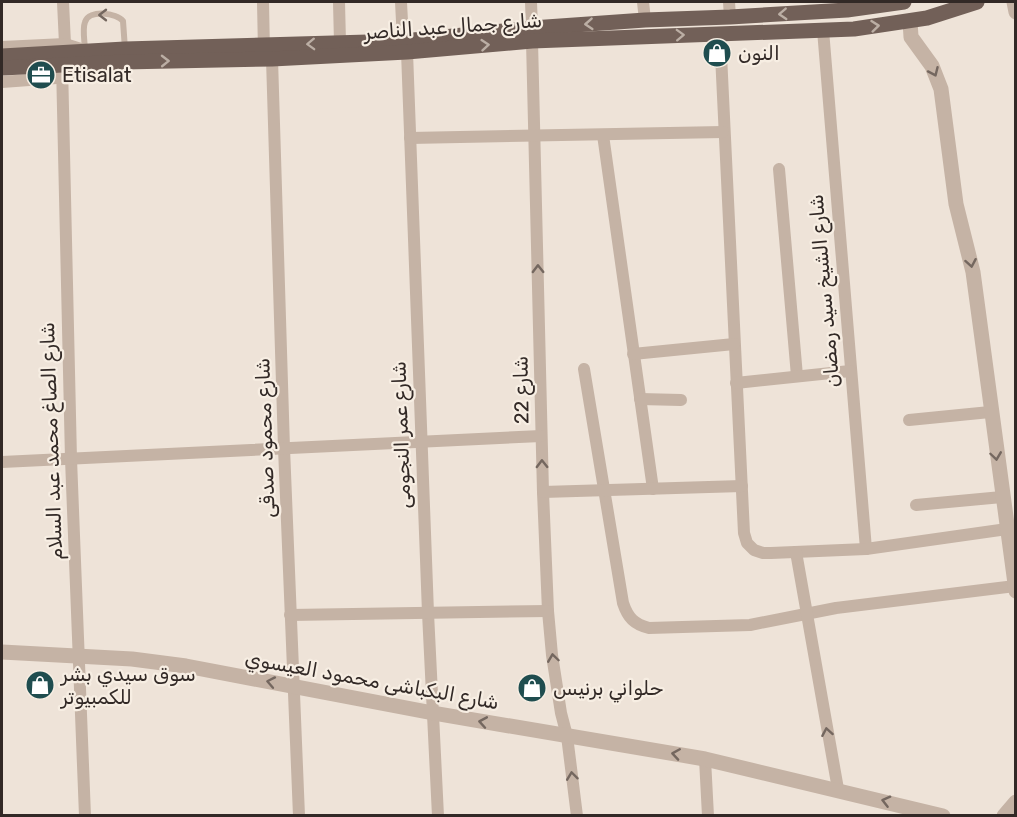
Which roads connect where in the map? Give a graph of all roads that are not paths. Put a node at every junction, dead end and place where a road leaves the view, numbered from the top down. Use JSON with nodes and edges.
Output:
{"nodes":[{"id":1,"x":63,"y":2,"type":"edge"},
{"id":2,"x":263,"y":2,"type":"edge"},
{"id":3,"x":339,"y":2,"type":"edge"},
{"id":4,"x":401,"y":2,"type":"edge"},
{"id":5,"x":531,"y":2,"type":"edge"},
{"id":6,"x":643,"y":2,"type":"edge"},
{"id":7,"x":729,"y":2,"type":"edge"},
{"id":8,"x":904,"y":2,"type":"edge"},
{"id":9,"x":977,"y":2,"type":"edge"},
{"id":10,"x":1014,"y":2,"type":"edge"},
{"id":11,"x":821,"y":7,"type":"edge"},
{"id":12,"x":1016,"y":12,"type":"edge"},
{"id":13,"x":730,"y":17,"type":"junction"},
{"id":14,"x":645,"y":20,"type":"junction"},
{"id":15,"x":910,"y":21,"type":"junction"},
{"id":16,"x":823,"y":30,"type":"junction"},
{"id":17,"x":532,"y":34,"type":"junction"},
{"id":18,"x":720,"y":34,"type":"junction"},
{"id":19,"x":340,"y":43,"type":"junction"},
{"id":20,"x":65,"y":44,"type":"junction"},
{"id":21,"x":2,"y":47,"type":"edge"},
{"id":22,"x":405,"y":47,"type":"junction"},
{"id":23,"x":85,"y":51,"type":"junction"},
{"id":24,"x":267,"y":55,"type":"junction"},
{"id":25,"x":124,"y":56,"type":"junction"},
{"id":26,"x":2,"y":57,"type":"edge"},
{"id":27,"x":2,"y":68,"type":"edge"},
{"id":28,"x":62,"y":71,"type":"junction"},
{"id":29,"x":2,"y":82,"type":"edge"},
{"id":30,"x":723,"y":132,"type":"junction"},
{"id":31,"x":603,"y":135,"type":"junction"},
{"id":32,"x":535,"y":136,"type":"junction"},
{"id":33,"x":410,"y":138,"type":"junction"},
{"id":34,"x":779,"y":168,"type":"dead end"},
{"id":35,"x":734,"y":344,"type":"junction"},
{"id":36,"x":633,"y":354,"type":"junction"},
{"id":37,"x":584,"y":369,"type":"dead end"},
{"id":38,"x":850,"y":371,"type":"junction"},
{"id":39,"x":797,"y":376,"type":"junction"},
{"id":40,"x":736,"y":382,"type":"junction"},
{"id":41,"x":640,"y":399,"type":"junction"},
{"id":42,"x":681,"y":400,"type":"dead end"},
{"id":43,"x":990,"y":412,"type":"junction"},
{"id":44,"x":909,"y":420,"type":"dead end"},
{"id":45,"x":541,"y":436,"type":"junction"},
{"id":46,"x":421,"y":442,"type":"junction"},
{"id":47,"x":284,"y":448,"type":"junction"},
{"id":48,"x":71,"y":459,"type":"junction"},
{"id":49,"x":2,"y":462,"type":"edge"},
{"id":50,"x":742,"y":486,"type":"junction"},
{"id":51,"x":652,"y":489,"type":"junction"},
{"id":52,"x":603,"y":490,"type":"junction"},
{"id":53,"x":543,"y":492,"type":"junction"},
{"id":54,"x":1002,"y":497,"type":"junction"},
{"id":55,"x":916,"y":504,"type":"dead end"},
{"id":56,"x":1007,"y":529,"type":"junction"},
{"id":57,"x":866,"y":549,"type":"junction"},
{"id":58,"x":796,"y":552,"type":"junction"},
{"id":59,"x":1015,"y":586,"type":"edge"},
{"id":60,"x":1016,"y":591,"type":"edge"},
{"id":61,"x":548,"y":611,"type":"junction"},
{"id":62,"x":428,"y":613,"type":"junction"},
{"id":63,"x":807,"y":614,"type":"junction"},
{"id":64,"x":290,"y":615,"type":"junction"},
{"id":65,"x":2,"y":652,"type":"edge"},
{"id":66,"x":77,"y":655,"type":"junction"},
{"id":67,"x":294,"y":687,"type":"junction"},
{"id":68,"x":433,"y":713,"type":"junction"},
{"id":69,"x":567,"y":736,"type":"junction"},
{"id":70,"x":705,"y":759,"type":"junction"},
{"id":71,"x":838,"y":789,"type":"junction"},
{"id":72,"x":1016,"y":802,"type":"edge"},
{"id":73,"x":85,"y":816,"type":"edge"},
{"id":74,"x":299,"y":816,"type":"edge"},
{"id":75,"x":438,"y":816,"type":"edge"},
{"id":76,"x":577,"y":816,"type":"edge"},
{"id":77,"x":708,"y":816,"type":"edge"},
{"id":78,"x":943,"y":816,"type":"edge"},
{"id":79,"x":1004,"y":816,"type":"edge"}],
"edges":[{"from":1,"to":20,"type":"street"},
{"from":2,"to":24,"type":"street","name":"شارع محمود صدقى"},
{"from":3,"to":19,"type":"street"},
{"from":4,"to":22,"type":"street","name":"شارع عمر النجومى"},
{"from":5,"to":17,"type":"street","name":"شارع 22"},
{"from":6,"to":14,"type":"street"},
{"from":7,"to":13,"type":"street"},
{"from":8,"to":11,"type":"main road","name":"شارع جمال عبد الناصر"},
{"from":9,"to":15,"type":"main road","name":"شارع جمال عبد الناصر"},
{"from":10,"to":12,"type":"street"},
{"from":11,"to":13,"type":"main road","name":"شارع جمال عبد الناصر","one_way":true},
{"from":13,"to":14,"type":"main road","name":"شارع جمال عبد الناصر"},
{"from":14,"to":17,"type":"main road","name":"شارع جمال عبد الناصر","one_way":true},
{"from":16,"to":15,"type":"main road","name":"شارع جمال عبد الناصر","one_way":true},
{"from":15,"to":43,"type":"street","one_way":true},
{"from":16,"to":18,"type":"main road","name":"شارع جمال عبد الناصر"},
{"from":16,"to":38,"type":"street","name":"شارع الشيخ سيد رمضان"},
{"from":17,"to":18,"type":"main road","name":"شارع جمال عبد الناصر","one_way":true},
{"from":17,"to":22,"type":"main road","name":"شارع جمال عبد الناصر"},
{"from":17,"to":32,"type":"street","name":"شارع 22"},
{"from":18,"to":30,"type":"street"},
{"from":19,"to":22,"type":"main road","name":"شارع جمال عبد الناصر"},
{"from":19,"to":24,"type":"main road","name":"شارع جمال عبد الناصر","one_way":true},
{"from":20,"to":21,"type":"street"},
{"from":20,"to":23,"type":"street"},
{"from":22,"to":24,"type":"main road","name":"شارع جمال عبد الناصر"},
{"from":22,"to":33,"type":"street","name":"شارع عمر النجومى"},
{"from":23,"to":25,"type":"main road","name":"شارع جمال عبد الناصر"},
{"from":25,"to":23,"type":"lane","one_way":true},
{"from":23,"to":26,"type":"main road","name":"شارع جمال عبد الناصر"},
{"from":24,"to":25,"type":"main road","name":"شارع جمال عبد الناصر"},
{"from":24,"to":47,"type":"street","name":"شارع محمود صدقى"},
{"from":25,"to":28,"type":"main road","name":"شارع جمال عبد الناصر"},
{"from":27,"to":28,"type":"main road","name":"شارع جمال عبد الناصر"},
{"from":28,"to":29,"type":"street"},
{"from":28,"to":48,"type":"street","name":"شارع الصاغ محمد عبد السلام"},
{"from":30,"to":31,"type":"street"},
{"from":30,"to":35,"type":"street"},
{"from":31,"to":32,"type":"street"},
{"from":31,"to":36,"type":"street"},
{"from":32,"to":33,"type":"street"},
{"from":45,"to":32,"type":"street","name":"شارع 22","one_way":true},
{"from":33,"to":46,"type":"street","name":"شارع عمر النجومى"},
{"from":34,"to":39,"type":"street"},
{"from":35,"to":36,"type":"street"},
{"from":35,"to":40,"type":"street"},
{"from":36,"to":41,"type":"street"},
{"from":37,"to":52,"type":"street"},
{"from":38,"to":39,"type":"street"},
{"from":38,"to":57,"type":"street","name":"شارع الشيخ سيد رمضان"},
{"from":39,"to":40,"type":"street"},
{"from":40,"to":50,"type":"street"},
{"from":41,"to":42,"type":"street"},
{"from":41,"to":51,"type":"street"},
{"from":43,"to":44,"type":"street"},
{"from":43,"to":54,"type":"street","one_way":true},
{"from":45,"to":46,"type":"street"},
{"from":53,"to":45,"type":"street","name":"شارع 22","one_way":true},
{"from":46,"to":47,"type":"street"},
{"from":46,"to":62,"type":"street","name":"شارع عمر النجومى"},
{"from":47,"to":48,"type":"street"},
{"from":47,"to":64,"type":"street","name":"شارع محمود صدقى"},
{"from":48,"to":49,"type":"street"},
{"from":48,"to":66,"type":"street","name":"شارع الصاغ محمد عبد السلام"},
{"from":50,"to":51,"type":"street"},
{"from":50,"to":58,"type":"street"},
{"from":51,"to":52,"type":"street"},
{"from":52,"to":53,"type":"street"},
{"from":52,"to":63,"type":"street"},
{"from":53,"to":61,"type":"street","name":"شارع 22"},
{"from":54,"to":55,"type":"street"},
{"from":54,"to":56,"type":"street"},
{"from":56,"to":57,"type":"street"},
{"from":56,"to":59,"type":"street"},
{"from":57,"to":58,"type":"street"},
{"from":58,"to":63,"type":"street"},
{"from":59,"to":60,"type":"street"},
{"from":59,"to":63,"type":"street"},
{"from":61,"to":62,"type":"street"},
{"from":69,"to":61,"type":"street","name":"شارع 22","one_way":true},
{"from":62,"to":64,"type":"street"},
{"from":62,"to":68,"type":"street","name":"شارع عمر النجومى"},
{"from":71,"to":63,"type":"street","one_way":true},
{"from":64,"to":67,"type":"street","name":"شارع محمود صدقى"},
{"from":65,"to":66,"type":"street","name":"شارع البكباشى محمود العيسوي"},
{"from":67,"to":66,"type":"street","name":"شارع البكباشى محمود العيسوي","one_way":true},
{"from":66,"to":73,"type":"street","name":"شارع الصاغ محمد عبد السلام"},
{"from":67,"to":68,"type":"street","name":"شارع البكباشى محمود العيسوي"},
{"from":67,"to":74,"type":"street","name":"شارع محمود صدقى"},
{"from":69,"to":68,"type":"street","name":"شارع البكباشى محمود العيسوي","one_way":true},
{"from":68,"to":75,"type":"street","name":"شارع عمر النجومى"},
{"from":70,"to":69,"type":"street","name":"شارع البكباشى محمود العيسوي","one_way":true},
{"from":76,"to":69,"type":"street","name":"شارع 22","one_way":true},
{"from":70,"to":71,"type":"street","name":"شارع البكباشى محمود العيسوي"},
{"from":70,"to":77,"type":"street"},
{"from":78,"to":71,"type":"street","name":"شارع البكباشى محمود العيسوي","one_way":true},
{"from":72,"to":79,"type":"street"}]}
